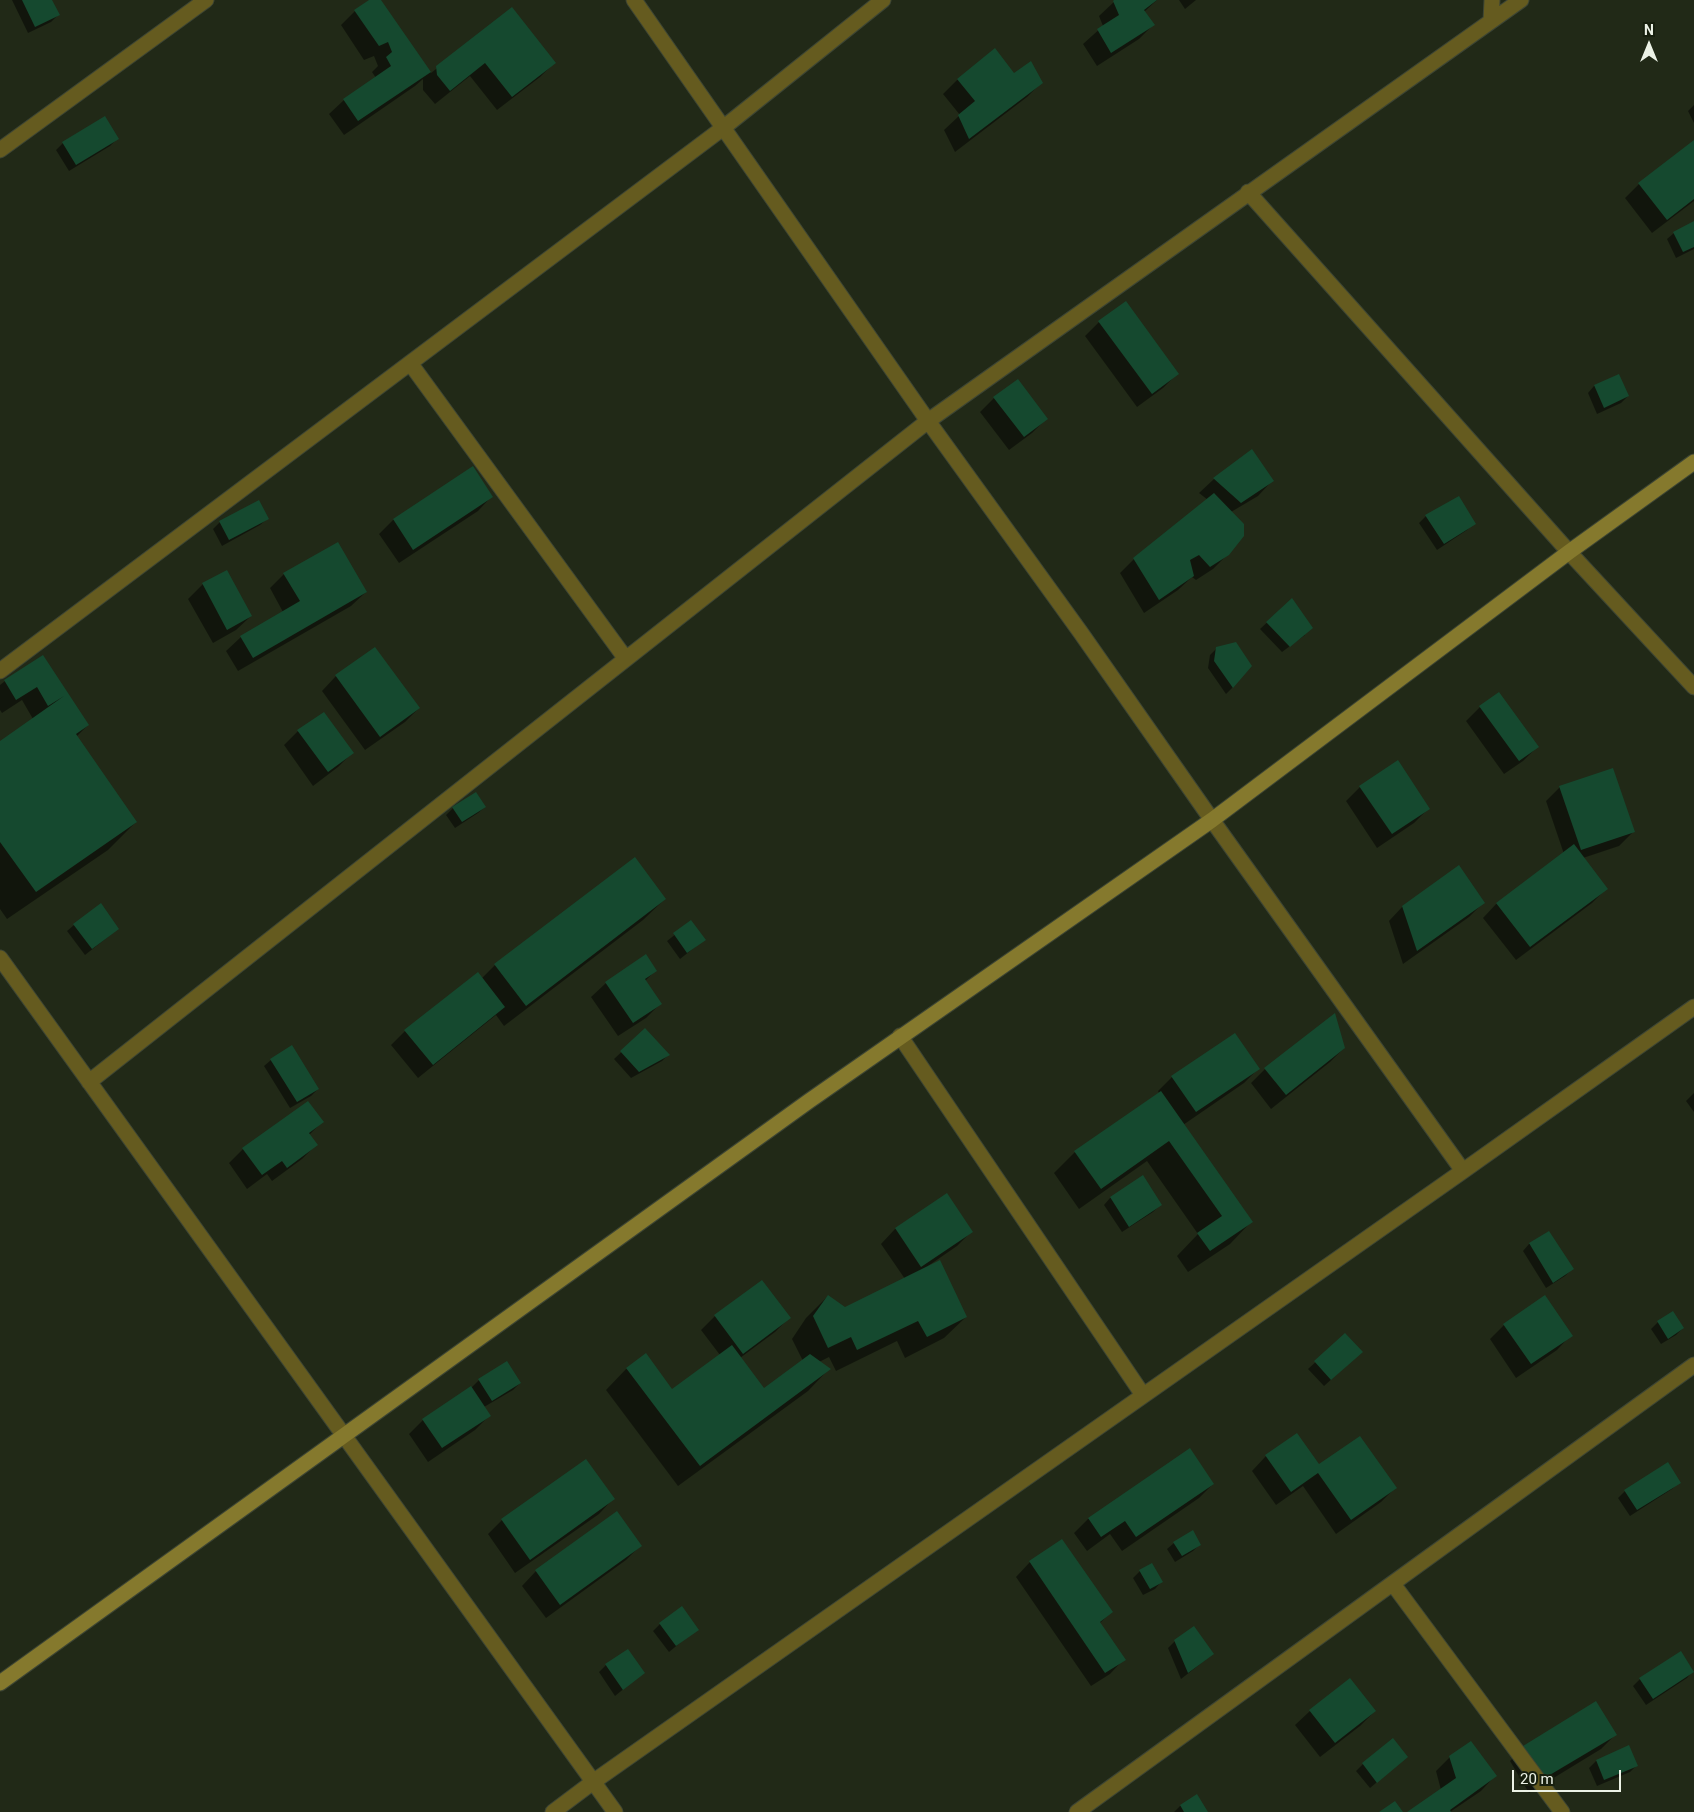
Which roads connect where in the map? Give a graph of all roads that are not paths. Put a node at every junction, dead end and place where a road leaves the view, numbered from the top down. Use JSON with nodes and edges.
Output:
{"nodes":[{"id":1,"x":206,"y":0,"type":"edge"},
{"id":2,"x":634,"y":0,"type":"edge"},
{"id":3,"x":883,"y":0,"type":"edge"},
{"id":4,"x":1492,"y":0,"type":"edge"},
{"id":5,"x":1521,"y":0,"type":"edge"},
{"id":6,"x":1491,"y":21,"type":"junction"},
{"id":7,"x":723,"y":128,"type":"junction"},
{"id":8,"x":0,"y":150,"type":"edge"},
{"id":9,"x":1248,"y":192,"type":"junction"},
{"id":10,"x":410,"y":363,"type":"junction"},
{"id":11,"x":928,"y":421,"type":"junction"},
{"id":12,"x":1694,"y":462,"type":"edge"},
{"id":13,"x":1569,"y":552,"type":"junction"},
{"id":14,"x":626,"y":659,"type":"junction"},
{"id":15,"x":0,"y":671,"type":"edge"},
{"id":16,"x":1694,"y":687,"type":"edge"},
{"id":17,"x":1212,"y":820,"type":"junction"},
{"id":18,"x":0,"y":958,"type":"edge"},
{"id":19,"x":1694,"y":1007,"type":"edge"},
{"id":20,"x":900,"y":1036,"type":"junction"},
{"id":21,"x":89,"y":1082,"type":"junction"},
{"id":22,"x":1463,"y":1171,"type":"junction"},
{"id":23,"x":1694,"y":1366,"type":"edge"},
{"id":24,"x":1143,"y":1395,"type":"junction"},
{"id":25,"x":343,"y":1436,"type":"junction"},
{"id":26,"x":1394,"y":1584,"type":"junction"},
{"id":27,"x":0,"y":1683,"type":"edge"},
{"id":28,"x":593,"y":1782,"type":"junction"},
{"id":29,"x":553,"y":1812,"type":"edge"},
{"id":30,"x":615,"y":1812,"type":"edge"},
{"id":31,"x":1077,"y":1812,"type":"edge"},
{"id":32,"x":1562,"y":1812,"type":"edge"}],
"edges":[{"from":1,"to":8,"type":"street"},
{"from":2,"to":7,"type":"street"},
{"from":3,"to":7,"type":"street"},
{"from":4,"to":6,"type":"street"},
{"from":5,"to":6,"type":"street"},
{"from":6,"to":9,"type":"street"},
{"from":7,"to":10,"type":"street"},
{"from":7,"to":11,"type":"street"},
{"from":9,"to":11,"type":"street"},
{"from":9,"to":13,"type":"street"},
{"from":10,"to":14,"type":"street"},
{"from":10,"to":15,"type":"street"},
{"from":11,"to":14,"type":"street"},
{"from":11,"to":17,"type":"street"},
{"from":12,"to":13,"type":"street"},
{"from":13,"to":16,"type":"street"},
{"from":13,"to":17,"type":"street"},
{"from":14,"to":21,"type":"street"},
{"from":17,"to":20,"type":"street"},
{"from":17,"to":22,"type":"street"},
{"from":18,"to":21,"type":"street"},
{"from":19,"to":22,"type":"street"},
{"from":20,"to":24,"type":"street"},
{"from":20,"to":25,"type":"street"},
{"from":21,"to":25,"type":"street"},
{"from":22,"to":24,"type":"street"},
{"from":23,"to":26,"type":"street"},
{"from":24,"to":28,"type":"street"},
{"from":25,"to":27,"type":"street"},
{"from":25,"to":28,"type":"street"},
{"from":26,"to":31,"type":"street"},
{"from":26,"to":32,"type":"street"},
{"from":28,"to":29,"type":"street"},
{"from":28,"to":30,"type":"street"}]}
